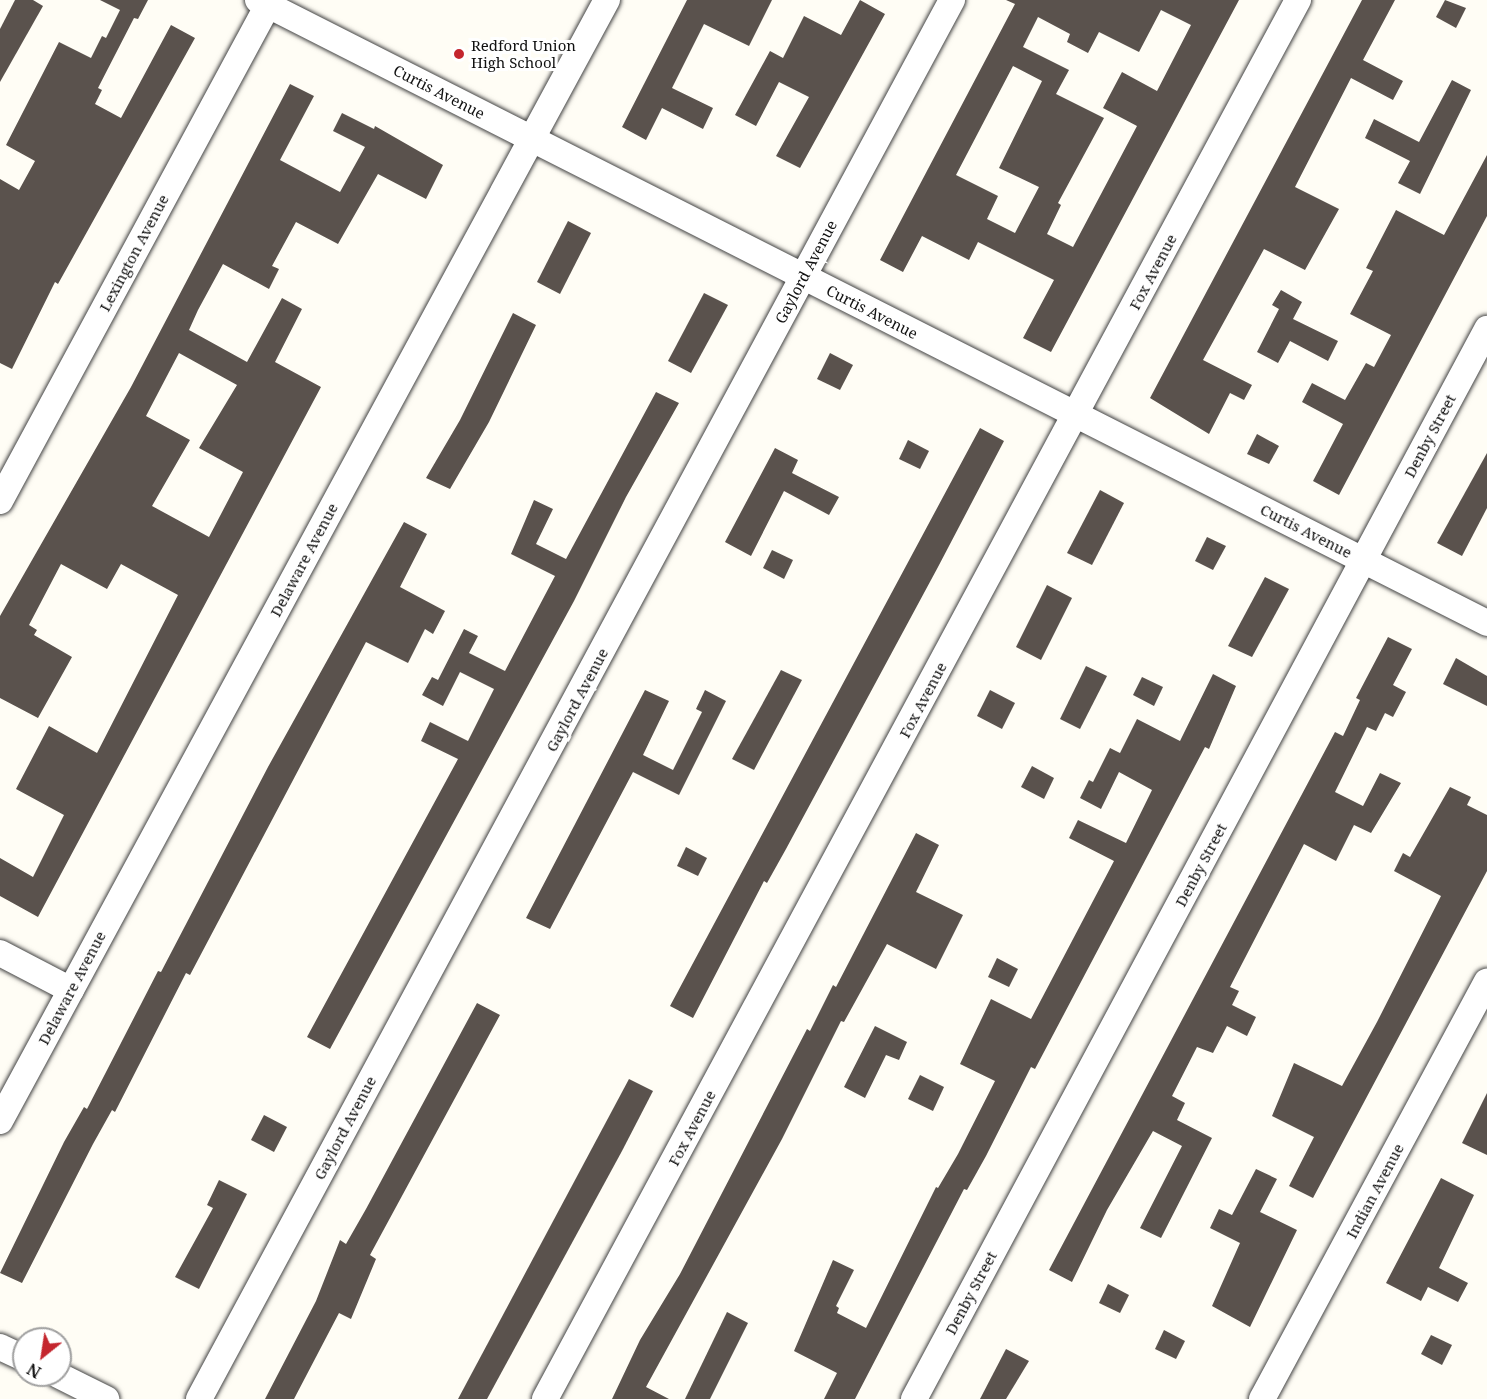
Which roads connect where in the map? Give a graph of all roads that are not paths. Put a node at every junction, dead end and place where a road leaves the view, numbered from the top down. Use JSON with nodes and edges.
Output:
{"nodes":[{"id":1,"x":608,"y":0,"type":"edge"},
{"id":2,"x":952,"y":0,"type":"edge"},
{"id":3,"x":1298,"y":0,"type":"edge"},
{"id":4,"x":263,"y":3,"type":"edge"},
{"id":5,"x":532,"y":139,"type":"junction"},
{"id":6,"x":804,"y":277,"type":"junction"},
{"id":7,"x":1487,"y":329,"type":"edge"},
{"id":8,"x":1077,"y":415,"type":"junction"},
{"id":9,"x":0,"y":501,"type":"edge"},
{"id":10,"x":1364,"y":561,"type":"junction"},
{"id":11,"x":1487,"y":623,"type":"edge"},
{"id":12,"x":0,"y":952,"type":"edge"},
{"id":13,"x":1487,"y":982,"type":"edge"},
{"id":14,"x":70,"y":990,"type":"junction"},
{"id":15,"x":0,"y":1120,"type":"edge"},
{"id":16,"x":72,"y":1382,"type":"edge"},
{"id":17,"x":106,"y":1399,"type":"edge"},
{"id":18,"x":199,"y":1399,"type":"edge"},
{"id":19,"x":546,"y":1399,"type":"edge"},
{"id":20,"x":914,"y":1399,"type":"edge"},
{"id":21,"x":1262,"y":1399,"type":"edge"}],
"edges":[{"from":1,"to":5,"type":"street","name":"Delaware Avenue"},
{"from":2,"to":6,"type":"street","name":"Gaylord Avenue"},
{"from":3,"to":8,"type":"street","name":"Fox Avenue"},
{"from":4,"to":5,"type":"street","name":"Curtis Avenue"},
{"from":4,"to":9,"type":"street","name":"Lexington Avenue"},
{"from":5,"to":6,"type":"street","name":"Curtis Avenue"},
{"from":5,"to":14,"type":"street","name":"Delaware Avenue"},
{"from":6,"to":8,"type":"street","name":"Curtis Avenue"},
{"from":6,"to":18,"type":"street","name":"Gaylord Avenue"},
{"from":7,"to":10,"type":"street","name":"Denby Street"},
{"from":8,"to":10,"type":"street","name":"Curtis Avenue"},
{"from":8,"to":19,"type":"street","name":"Fox Avenue"},
{"from":10,"to":11,"type":"street","name":"Curtis Avenue"},
{"from":10,"to":20,"type":"street","name":"Denby Street"},
{"from":12,"to":14,"type":"street"},
{"from":13,"to":21,"type":"street","name":"Indian Avenue"},
{"from":14,"to":15,"type":"street","name":"Delaware Avenue"},
{"from":16,"to":17,"type":"street"}]}
